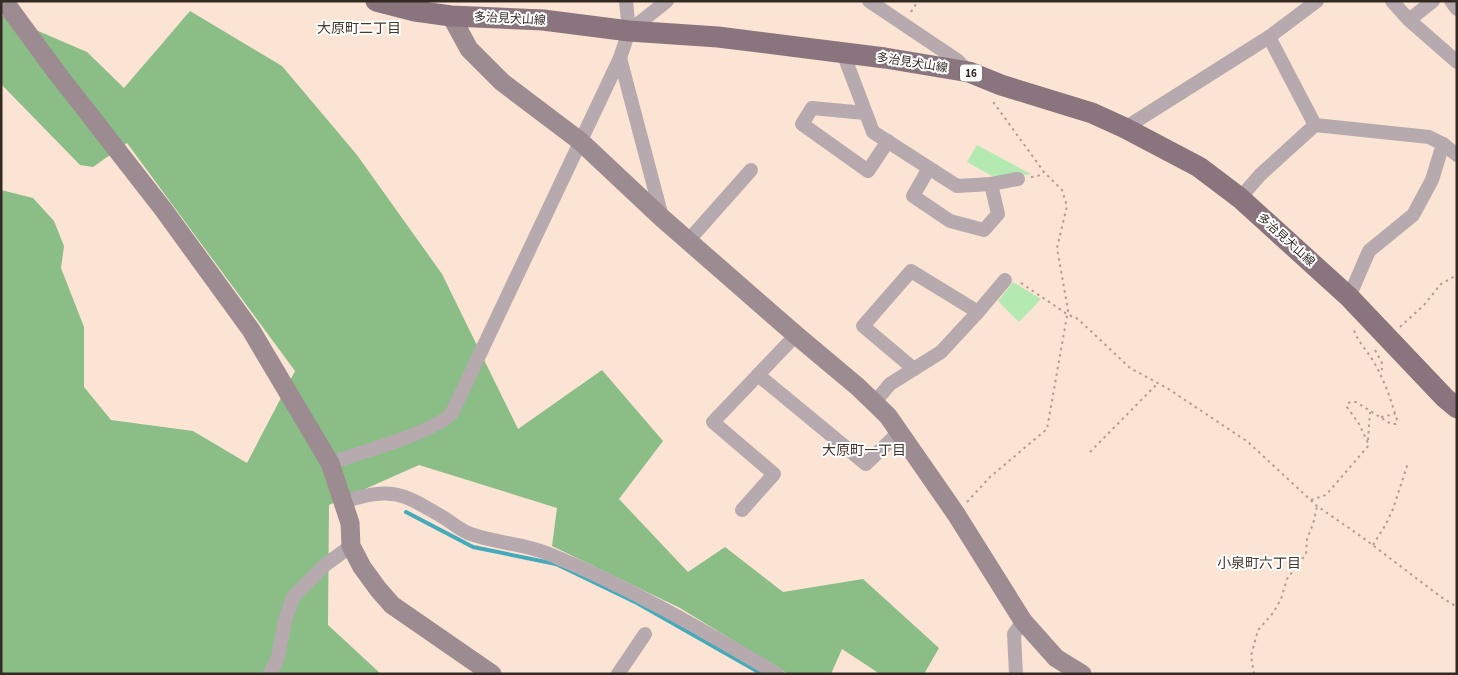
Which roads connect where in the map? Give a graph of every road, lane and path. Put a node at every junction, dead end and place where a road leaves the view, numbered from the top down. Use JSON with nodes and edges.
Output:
{"nodes":[{"id":1,"x":4,"y":1,"type":"edge"},
{"id":2,"x":376,"y":1,"type":"edge"},
{"id":3,"x":626,"y":1,"type":"edge"},
{"id":4,"x":667,"y":1,"type":"edge"},
{"id":5,"x":869,"y":1,"type":"edge"},
{"id":6,"x":1317,"y":1,"type":"edge"},
{"id":7,"x":1392,"y":1,"type":"edge"},
{"id":8,"x":1433,"y":1,"type":"edge"},
{"id":9,"x":1451,"y":1,"type":"edge"},
{"id":10,"x":447,"y":8,"type":"edge"},
{"id":11,"x":1457,"y":9,"type":"edge"},
{"id":12,"x":1409,"y":20,"type":"junction"},
{"id":13,"x":629,"y":31,"type":"junction"},
{"id":14,"x":1269,"y":37,"type":"junction"},
{"id":15,"x":843,"y":53,"type":"junction"},
{"id":16,"x":620,"y":58,"type":"junction"},
{"id":17,"x":1457,"y":62,"type":"edge"},
{"id":18,"x":969,"y":72,"type":"junction"},
{"id":19,"x":1001,"y":85,"type":"junction"},
{"id":20,"x":866,"y":113,"type":"junction"},
{"id":21,"x":1315,"y":125,"type":"junction"},
{"id":22,"x":1125,"y":128,"type":"junction"},
{"id":23,"x":580,"y":141,"type":"junction"},
{"id":24,"x":888,"y":142,"type":"junction"},
{"id":25,"x":1443,"y":144,"type":"junction"},
{"id":26,"x":1457,"y":155,"type":"edge"},
{"id":27,"x":929,"y":168,"type":"junction"},
{"id":28,"x":751,"y":170,"type":"dead end"},
{"id":29,"x":1018,"y":179,"type":"dead end"},
{"id":30,"x":991,"y":184,"type":"junction"},
{"id":31,"x":1240,"y":198,"type":"junction"},
{"id":32,"x":662,"y":218,"type":"junction"},
{"id":33,"x":688,"y":241,"type":"junction"},
{"id":34,"x":1457,"y":275,"type":"edge"},
{"id":35,"x":1005,"y":280,"type":"dead end"},
{"id":36,"x":1021,"y":283,"type":"dead end"},
{"id":37,"x":1354,"y":303,"type":"junction"},
{"id":38,"x":978,"y":312,"type":"junction"},
{"id":39,"x":1067,"y":314,"type":"junction"},
{"id":40,"x":796,"y":336,"type":"junction"},
{"id":41,"x":1388,"y":338,"type":"junction"},
{"id":42,"x":914,"y":368,"type":"junction"},
{"id":43,"x":758,"y":375,"type":"junction"},
{"id":44,"x":1158,"y":383,"type":"junction"},
{"id":45,"x":874,"y":403,"type":"junction"},
{"id":46,"x":1457,"y":408,"type":"edge"},
{"id":47,"x":1370,"y":411,"type":"junction"},
{"id":48,"x":1396,"y":414,"type":"junction"},
{"id":49,"x":1379,"y":417,"type":"junction"},
{"id":50,"x":899,"y":432,"type":"junction"},
{"id":51,"x":1367,"y":442,"type":"junction"},
{"id":52,"x":1090,"y":452,"type":"dead end"},
{"id":53,"x":1408,"y":463,"type":"dead end"},
{"id":54,"x":330,"y":464,"type":"junction"},
{"id":55,"x":1311,"y":500,"type":"junction"},
{"id":56,"x":343,"y":502,"type":"junction"},
{"id":57,"x":1317,"y":506,"type":"junction"},
{"id":58,"x":742,"y":510,"type":"dead end"},
{"id":59,"x":956,"y":514,"type":"junction"},
{"id":60,"x":1372,"y":545,"type":"junction"},
{"id":61,"x":351,"y":546,"type":"junction"},
{"id":62,"x":1457,"y":607,"type":"edge"},
{"id":63,"x":1023,"y":620,"type":"junction"},
{"id":64,"x":645,"y":634,"type":"dead end"},
{"id":65,"x":270,"y":674,"type":"edge"},
{"id":66,"x":492,"y":674,"type":"edge"},
{"id":67,"x":618,"y":674,"type":"edge"},
{"id":68,"x":778,"y":674,"type":"edge"},
{"id":69,"x":1016,"y":674,"type":"edge"},
{"id":70,"x":1082,"y":674,"type":"edge"},
{"id":71,"x":1254,"y":674,"type":"edge"}],
"edges":[{"from":1,"to":54,"type":"street"},
{"from":2,"to":10,"type":"main road","name":"多治見犬山線","number":"16"},
{"from":3,"to":13,"type":"street"},
{"from":4,"to":13,"type":"street"},
{"from":5,"to":18,"type":"street"},
{"from":6,"to":14,"type":"street"},
{"from":7,"to":12,"type":"street"},
{"from":8,"to":12,"type":"street"},
{"from":9,"to":11,"type":"street"},
{"from":10,"to":13,"type":"main road","name":"多治見犬山線","number":"16"},
{"from":10,"to":23,"type":"street"},
{"from":12,"to":17,"type":"street"},
{"from":13,"to":15,"type":"main road","name":"多治見犬山線","number":"16"},
{"from":13,"to":16,"type":"street"},
{"from":14,"to":21,"type":"street"},
{"from":14,"to":22,"type":"street"},
{"from":15,"to":18,"type":"main road","name":"多治見犬山線","number":"16"},
{"from":15,"to":20,"type":"street"},
{"from":16,"to":23,"type":"street"},
{"from":16,"to":32,"type":"street"},
{"from":18,"to":19,"type":"main road","name":"多治見犬山線","number":"16"},
{"from":19,"to":22,"type":"main road","name":"多治見犬山線","number":"16"},
{"from":19,"to":39,"type":"path"},
{"from":20,"to":24,"type":"street"},
{"from":20,"to":24,"type":"street"},
{"from":21,"to":25,"type":"street"},
{"from":21,"to":31,"type":"street"},
{"from":22,"to":31,"type":"main road","name":"多治見犬山線","number":"16"},
{"from":23,"to":32,"type":"street"},
{"from":23,"to":54,"type":"street"},
{"from":24,"to":27,"type":"street"},
{"from":25,"to":26,"type":"street"},
{"from":25,"to":37,"type":"street"},
{"from":27,"to":30,"type":"street"},
{"from":27,"to":30,"type":"street"},
{"from":28,"to":33,"type":"street"},
{"from":29,"to":30,"type":"street"},
{"from":31,"to":37,"type":"main road","name":"多治見犬山線","number":"16"},
{"from":32,"to":33,"type":"street"},
{"from":33,"to":40,"type":"street"},
{"from":34,"to":41,"type":"path"},
{"from":35,"to":38,"type":"street"},
{"from":36,"to":39,"type":"path"},
{"from":37,"to":41,"type":"main road","name":"多治見犬山線","number":"16"},
{"from":37,"to":48,"type":"path"},
{"from":38,"to":42,"type":"street"},
{"from":38,"to":42,"type":"street"},
{"from":39,"to":44,"type":"path"},
{"from":39,"to":59,"type":"path"},
{"from":40,"to":43,"type":"street"},
{"from":40,"to":45,"type":"street"},
{"from":41,"to":46,"type":"main road","name":"多治見犬山線","number":"16"},
{"from":42,"to":45,"type":"street"},
{"from":43,"to":50,"type":"street"},
{"from":43,"to":58,"type":"street"},
{"from":44,"to":52,"type":"path"},
{"from":44,"to":55,"type":"path"},
{"from":45,"to":50,"type":"street"},
{"from":47,"to":49,"type":"path"},
{"from":47,"to":51,"type":"path"},
{"from":47,"to":51,"type":"path"},
{"from":48,"to":49,"type":"path"},
{"from":48,"to":49,"type":"path"},
{"from":50,"to":59,"type":"street"},
{"from":51,"to":55,"type":"path"},
{"from":53,"to":60,"type":"path"},
{"from":54,"to":56,"type":"street"},
{"from":55,"to":57,"type":"path"},
{"from":56,"to":61,"type":"street"},
{"from":56,"to":68,"type":"street"},
{"from":57,"to":60,"type":"path"},
{"from":57,"to":71,"type":"path"},
{"from":59,"to":63,"type":"street"},
{"from":60,"to":62,"type":"path"},
{"from":61,"to":65,"type":"street"},
{"from":61,"to":66,"type":"street"},
{"from":63,"to":69,"type":"street"},
{"from":63,"to":70,"type":"street"},
{"from":64,"to":67,"type":"street"}]}
